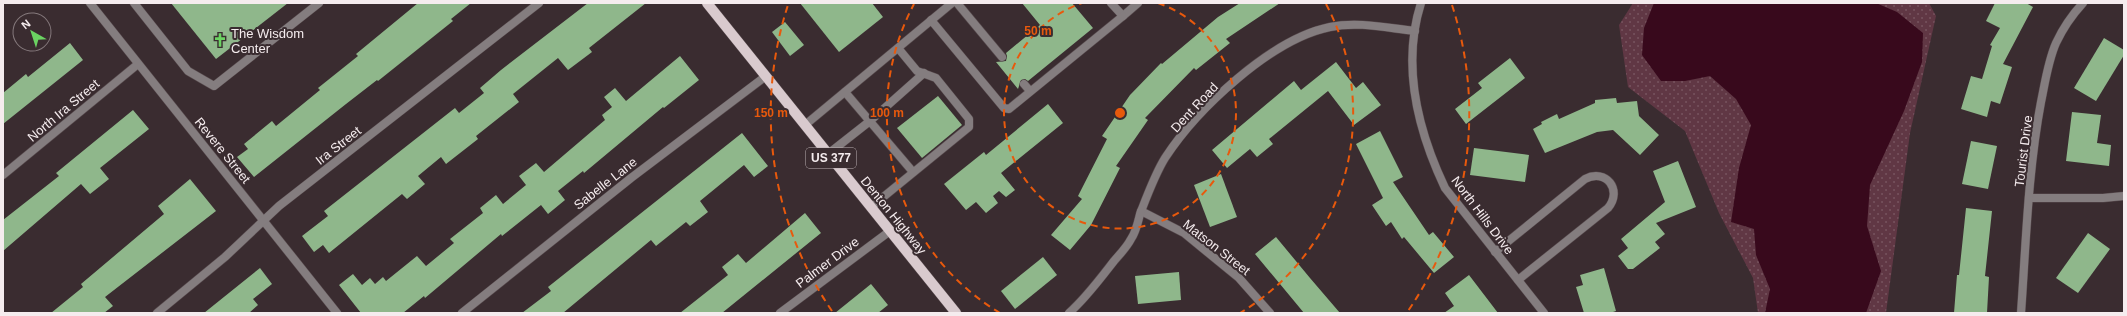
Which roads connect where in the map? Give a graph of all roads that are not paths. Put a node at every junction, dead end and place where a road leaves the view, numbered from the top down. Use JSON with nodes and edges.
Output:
{"nodes":[{"id":1,"x":90,"y":3,"type":"edge"},
{"id":2,"x":134,"y":3,"type":"edge"},
{"id":3,"x":319,"y":3,"type":"edge"},
{"id":4,"x":539,"y":3,"type":"edge"},
{"id":5,"x":707,"y":3,"type":"edge"},
{"id":6,"x":952,"y":3,"type":"edge"},
{"id":7,"x":957,"y":3,"type":"edge"},
{"id":8,"x":1112,"y":3,"type":"edge"},
{"id":9,"x":1138,"y":3,"type":"edge"},
{"id":10,"x":1421,"y":3,"type":"edge"},
{"id":11,"x":2083,"y":3,"type":"edge"},
{"id":12,"x":1123,"y":16,"type":"junction"},
{"id":13,"x":931,"y":20,"type":"junction"},
{"id":14,"x":1414,"y":31,"type":"junction"},
{"id":15,"x":898,"y":48,"type":"junction"},
{"id":16,"x":1002,"y":57,"type":"dead end"},
{"id":17,"x":138,"y":64,"type":"junction"},
{"id":18,"x":924,"y":73,"type":"junction"},
{"id":19,"x":766,"y":76,"type":"junction"},
{"id":20,"x":1024,"y":84,"type":"dead end"},
{"id":21,"x":1030,"y":91,"type":"junction"},
{"id":22,"x":845,"y":92,"type":"junction"},
{"id":23,"x":870,"y":121,"type":"junction"},
{"id":24,"x":805,"y":125,"type":"junction"},
{"id":25,"x":828,"y":154,"type":"junction"},
{"id":26,"x":913,"y":172,"type":"junction"},
{"id":27,"x":3,"y":175,"type":"edge"},
{"id":28,"x":2124,"y":196,"type":"edge"},
{"id":29,"x":2029,"y":198,"type":"junction"},
{"id":30,"x":871,"y":207,"type":"junction"},
{"id":31,"x":1141,"y":211,"type":"junction"},
{"id":32,"x":264,"y":220,"type":"junction"},
{"id":33,"x":890,"y":231,"type":"junction"},
{"id":34,"x":1495,"y":252,"type":"junction"},
{"id":35,"x":1518,"y":280,"type":"junction"},
{"id":36,"x":157,"y":313,"type":"edge"},
{"id":37,"x":337,"y":313,"type":"edge"},
{"id":38,"x":462,"y":313,"type":"edge"},
{"id":39,"x":780,"y":313,"type":"edge"},
{"id":40,"x":956,"y":313,"type":"edge"},
{"id":41,"x":1069,"y":313,"type":"edge"},
{"id":42,"x":1270,"y":313,"type":"edge"},
{"id":43,"x":1544,"y":313,"type":"edge"},
{"id":44,"x":2021,"y":313,"type":"edge"}],
"edges":[{"from":1,"to":17,"type":"street","name":"Revere Street"},
{"from":2,"to":3,"type":"street"},
{"from":4,"to":32,"type":"street","name":"Ira Street"},
{"from":5,"to":19,"type":"main road","name":"Denton Highway","number":"US 377"},
{"from":6,"to":13,"type":"street"},
{"from":7,"to":16,"type":"street"},
{"from":8,"to":12,"type":"street"},
{"from":9,"to":12,"type":"street"},
{"from":10,"to":14,"type":"street","name":"North Hills Drive"},
{"from":11,"to":29,"type":"street","name":"Tourist Drive"},
{"from":12,"to":21,"type":"street"},
{"from":13,"to":15,"type":"street"},
{"from":13,"to":21,"type":"street"},
{"from":14,"to":31,"type":"street","name":"Dent Road"},
{"from":14,"to":34,"type":"street","name":"North Hills Drive"},
{"from":15,"to":18,"type":"street"},
{"from":15,"to":22,"type":"street"},
{"from":17,"to":27,"type":"street","name":"North Ira Street"},
{"from":17,"to":32,"type":"street","name":"Revere Street"},
{"from":18,"to":23,"type":"street"},
{"from":18,"to":26,"type":"street"},
{"from":19,"to":24,"type":"main road","name":"Denton Highway","number":"US 377"},
{"from":19,"to":38,"type":"street","name":"Sabelle Lane"},
{"from":20,"to":21,"type":"street"},
{"from":22,"to":23,"type":"street"},
{"from":22,"to":24,"type":"street"},
{"from":23,"to":25,"type":"street"},
{"from":23,"to":26,"type":"street"},
{"from":24,"to":25,"type":"main road","name":"Denton Highway","number":"US 377"},
{"from":25,"to":30,"type":"main road","name":"Denton Highway","number":"US 377"},
{"from":26,"to":30,"type":"street"},
{"from":28,"to":29,"type":"street"},
{"from":29,"to":44,"type":"street","name":"Tourist Drive"},
{"from":30,"to":33,"type":"main road","name":"Denton Highway","number":"US 377"},
{"from":31,"to":41,"type":"street","name":"Dent Road"},
{"from":31,"to":42,"type":"street","name":"Matson Street"},
{"from":32,"to":36,"type":"street","name":"Ira Street"},
{"from":32,"to":37,"type":"street","name":"Revere Street"},
{"from":33,"to":39,"type":"street","name":"Palmer Drive"},
{"from":33,"to":40,"type":"main road","name":"Denton Highway","number":"US 377"},
{"from":34,"to":35,"type":"street","name":"North Hills Drive"},
{"from":34,"to":35,"type":"street"},
{"from":35,"to":43,"type":"street","name":"North Hills Drive"}]}
